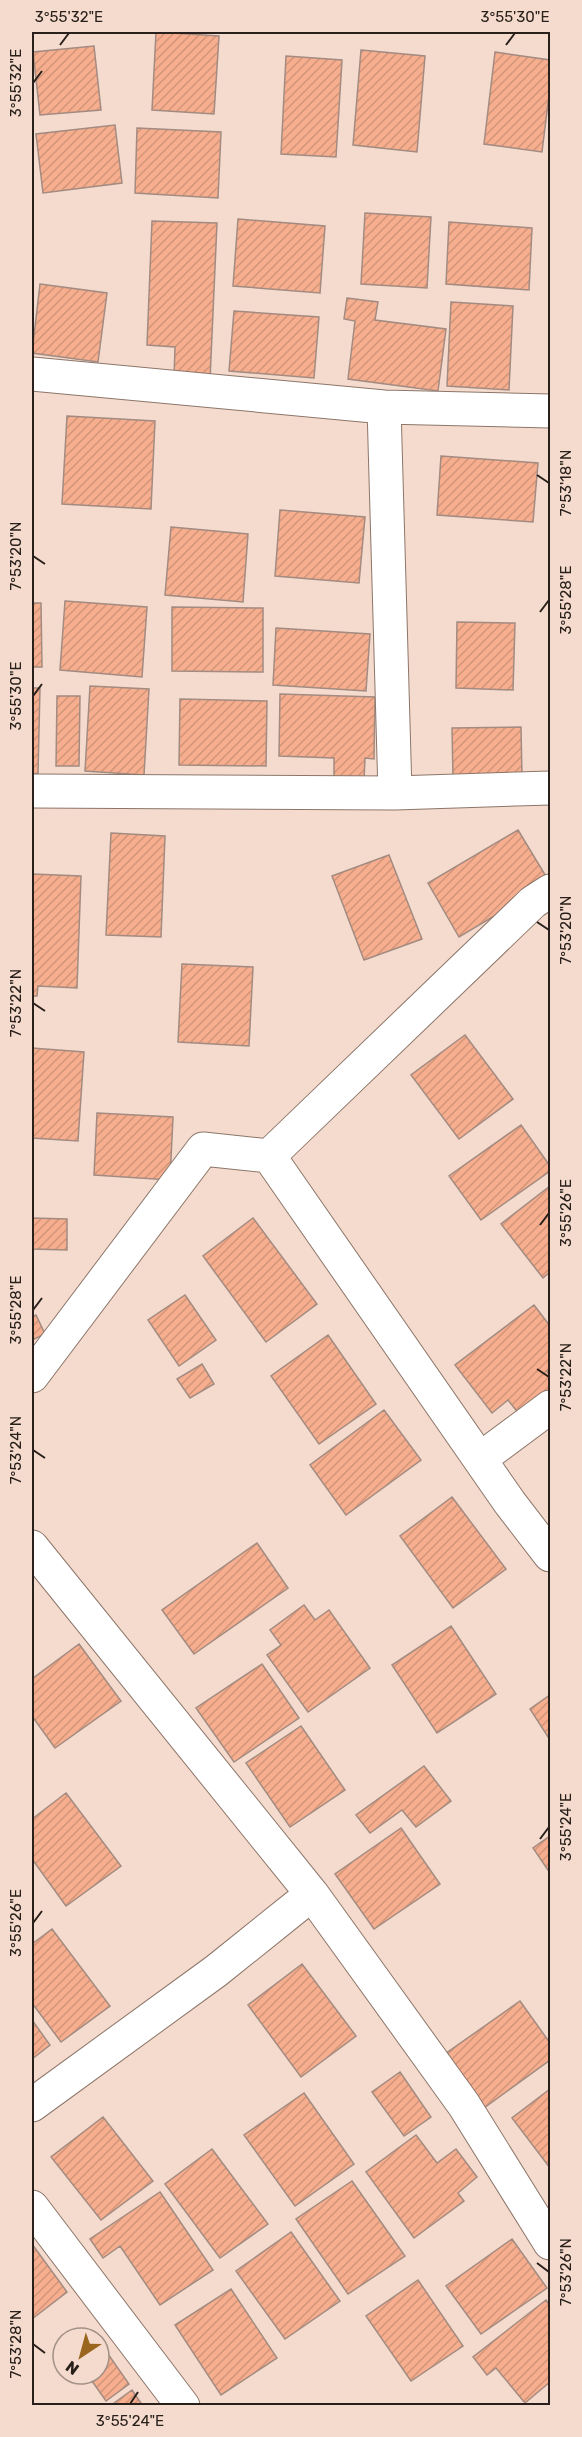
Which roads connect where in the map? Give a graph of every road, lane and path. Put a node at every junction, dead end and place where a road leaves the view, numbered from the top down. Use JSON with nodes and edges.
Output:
{"nodes":[{"id":1,"x":32,"y":374,"type":"edge"},
{"id":2,"x":384,"y":407,"type":"junction"},
{"id":3,"x":550,"y":411,"type":"edge"},
{"id":4,"x":550,"y":788,"type":"edge"},
{"id":5,"x":32,"y":791,"type":"edge"},
{"id":6,"x":395,"y":793,"type":"junction"},
{"id":7,"x":550,"y":891,"type":"edge"},
{"id":8,"x":269,"y":1156,"type":"junction"},
{"id":9,"x":32,"y":1376,"type":"edge"},
{"id":10,"x":550,"y":1407,"type":"edge"},
{"id":11,"x":480,"y":1459,"type":"junction"},
{"id":12,"x":32,"y":1547,"type":"edge"},
{"id":13,"x":550,"y":1555,"type":"edge"},
{"id":14,"x":312,"y":1894,"type":"junction"},
{"id":15,"x":32,"y":2105,"type":"edge"},
{"id":16,"x":32,"y":2207,"type":"edge"},
{"id":17,"x":550,"y":2243,"type":"edge"},
{"id":18,"x":183,"y":2406,"type":"edge"}],
"edges":[{"from":1,"to":2,"type":"street"},
{"from":2,"to":3,"type":"street"},
{"from":2,"to":6,"type":"street"},
{"from":4,"to":6,"type":"street"},
{"from":5,"to":6,"type":"street"},
{"from":7,"to":8,"type":"street"},
{"from":8,"to":9,"type":"street"},
{"from":8,"to":11,"type":"street"},
{"from":10,"to":11,"type":"street"},
{"from":11,"to":13,"type":"street"},
{"from":12,"to":14,"type":"street"},
{"from":14,"to":15,"type":"street"},
{"from":14,"to":17,"type":"street"},
{"from":16,"to":18,"type":"street"}]}
